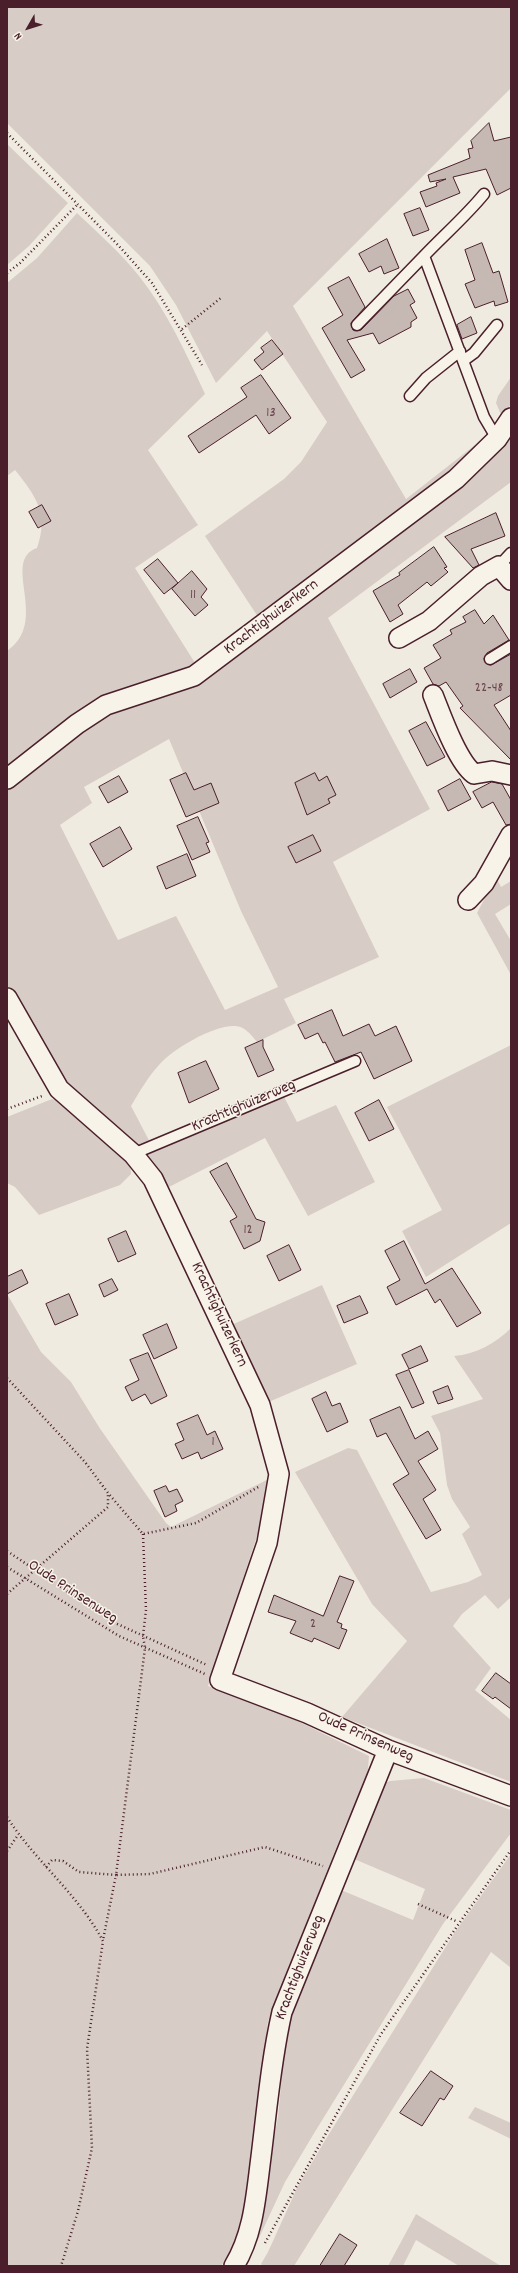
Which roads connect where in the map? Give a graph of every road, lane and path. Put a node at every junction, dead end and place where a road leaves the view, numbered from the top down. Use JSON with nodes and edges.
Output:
{"nodes":[{"id":1,"x":7,"y":133,"type":"edge"},
{"id":2,"x":484,"y":194,"type":"dead end"},
{"id":3,"x":78,"y":204,"type":"junction"},
{"id":4,"x":424,"y":256,"type":"junction"},
{"id":5,"x":7,"y":273,"type":"edge"},
{"id":6,"x":222,"y":297,"type":"dead end"},
{"id":7,"x":357,"y":325,"type":"dead end"},
{"id":8,"x":497,"y":325,"type":"dead end"},
{"id":9,"x":182,"y":329,"type":"junction"},
{"id":10,"x":460,"y":351,"type":"junction"},
{"id":11,"x":463,"y":362,"type":"junction"},
{"id":12,"x":202,"y":365,"type":"dead end"},
{"id":13,"x":410,"y":396,"type":"dead end"},
{"id":14,"x":511,"y":418,"type":"edge"},
{"id":15,"x":497,"y":439,"type":"junction"},
{"id":16,"x":507,"y":566,"type":"edge"},
{"id":17,"x":399,"y":638,"type":"dead end"},
{"id":18,"x":511,"y":646,"type":"edge"},
{"id":19,"x":490,"y":659,"type":"dead end"},
{"id":20,"x":433,"y":695,"type":"dead end"},
{"id":21,"x":511,"y":775,"type":"edge"},
{"id":22,"x":7,"y":779,"type":"edge"},
{"id":23,"x":511,"y":835,"type":"edge"},
{"id":24,"x":468,"y":900,"type":"dead end"},
{"id":25,"x":7,"y":998,"type":"edge"},
{"id":26,"x":355,"y":1061,"type":"dead end"},
{"id":27,"x":59,"y":1089,"type":"junction"},
{"id":28,"x":7,"y":1109,"type":"edge"},
{"id":29,"x":133,"y":1154,"type":"junction"},
{"id":30,"x":7,"y":1378,"type":"edge"},
{"id":31,"x":279,"y":1474,"type":"junction"},
{"id":32,"x":108,"y":1493,"type":"junction"},
{"id":33,"x":143,"y":1534,"type":"junction"},
{"id":34,"x":7,"y":1551,"type":"edge"},
{"id":35,"x":7,"y":1567,"type":"edge"},
{"id":36,"x":37,"y":1569,"type":"junction"},
{"id":37,"x":25,"y":1578,"type":"junction"},
{"id":38,"x":7,"y":1594,"type":"edge"},
{"id":39,"x":143,"y":1636,"type":"junction"},
{"id":40,"x":145,"y":1648,"type":"junction"},
{"id":41,"x":220,"y":1680,"type":"junction"},
{"id":42,"x":388,"y":1750,"type":"junction"},
{"id":43,"x":511,"y":1796,"type":"edge"},
{"id":44,"x":7,"y":1817,"type":"edge"},
{"id":45,"x":18,"y":1835,"type":"junction"},
{"id":46,"x":511,"y":1850,"type":"edge"},
{"id":47,"x":7,"y":1851,"type":"edge"},
{"id":48,"x":46,"y":1866,"type":"junction"},
{"id":49,"x":339,"y":1871,"type":"junction"},
{"id":50,"x":116,"y":1875,"type":"junction"},
{"id":51,"x":418,"y":1904,"type":"dead end"},
{"id":52,"x":458,"y":1922,"type":"junction"},
{"id":53,"x":103,"y":1941,"type":"junction"},
{"id":54,"x":262,"y":2249,"type":"dead end"},
{"id":55,"x":61,"y":2266,"type":"edge"},
{"id":56,"x":234,"y":2266,"type":"edge"}],
"edges":[{"from":1,"to":3,"type":"path"},
{"from":2,"to":4,"type":"lane"},
{"from":3,"to":5,"type":"path"},
{"from":3,"to":9,"type":"path"},
{"from":4,"to":7,"type":"lane"},
{"from":4,"to":10,"type":"lane"},
{"from":6,"to":9,"type":"path"},
{"from":8,"to":11,"type":"lane"},
{"from":9,"to":12,"type":"path"},
{"from":10,"to":11,"type":"lane"},
{"from":10,"to":13,"type":"lane"},
{"from":11,"to":15,"type":"lane"},
{"from":14,"to":15,"type":"street","name":"Krachtighuizerkern"},
{"from":15,"to":22,"type":"street","name":"Krachtighuizerkern"},
{"from":16,"to":17,"type":"street"},
{"from":18,"to":19,"type":"lane"},
{"from":20,"to":21,"type":"street"},
{"from":23,"to":24,"type":"street"},
{"from":25,"to":27,"type":"street","name":"Krachtighuizerkern"},
{"from":26,"to":29,"type":"lane","name":"Krachtighuizerweg"},
{"from":27,"to":28,"type":"path"},
{"from":27,"to":29,"type":"street","name":"Krachtighuizerkern"},
{"from":29,"to":31,"type":"street","name":"Krachtighuizerkern"},
{"from":30,"to":32,"type":"path"},
{"from":31,"to":33,"type":"path"},
{"from":31,"to":41,"type":"street","name":"Krachtighuizerkern"},
{"from":32,"to":33,"type":"path"},
{"from":32,"to":36,"type":"path"},
{"from":33,"to":39,"type":"path"},
{"from":34,"to":36,"type":"path","name":"Oude Prinsenweg"},
{"from":35,"to":37,"type":"path","name":"Oude Prinsenweg"},
{"from":36,"to":37,"type":"path"},
{"from":36,"to":39,"type":"path","name":"Oude Prinsenweg"},
{"from":37,"to":38,"type":"path"},
{"from":37,"to":40,"type":"path","name":"Oude Prinsenweg"},
{"from":39,"to":40,"type":"path"},
{"from":39,"to":41,"type":"path","name":"Oude Prinsenweg"},
{"from":40,"to":41,"type":"path","name":"Oude Prinsenweg"},
{"from":40,"to":50,"type":"path"},
{"from":41,"to":42,"type":"street","name":"Oude Prinsenweg"},
{"from":42,"to":43,"type":"street","name":"Oude Prinsenweg"},
{"from":42,"to":49,"type":"street","name":"Krachtighuizerweg"},
{"from":44,"to":45,"type":"path"},
{"from":45,"to":47,"type":"path"},
{"from":45,"to":48,"type":"path"},
{"from":46,"to":52,"type":"path"},
{"from":48,"to":50,"type":"path"},
{"from":48,"to":53,"type":"path"},
{"from":49,"to":50,"type":"path"},
{"from":49,"to":56,"type":"street","name":"Krachtighuizerweg"},
{"from":50,"to":53,"type":"path"},
{"from":51,"to":52,"type":"path"},
{"from":52,"to":54,"type":"path"},
{"from":53,"to":55,"type":"path"}]}
